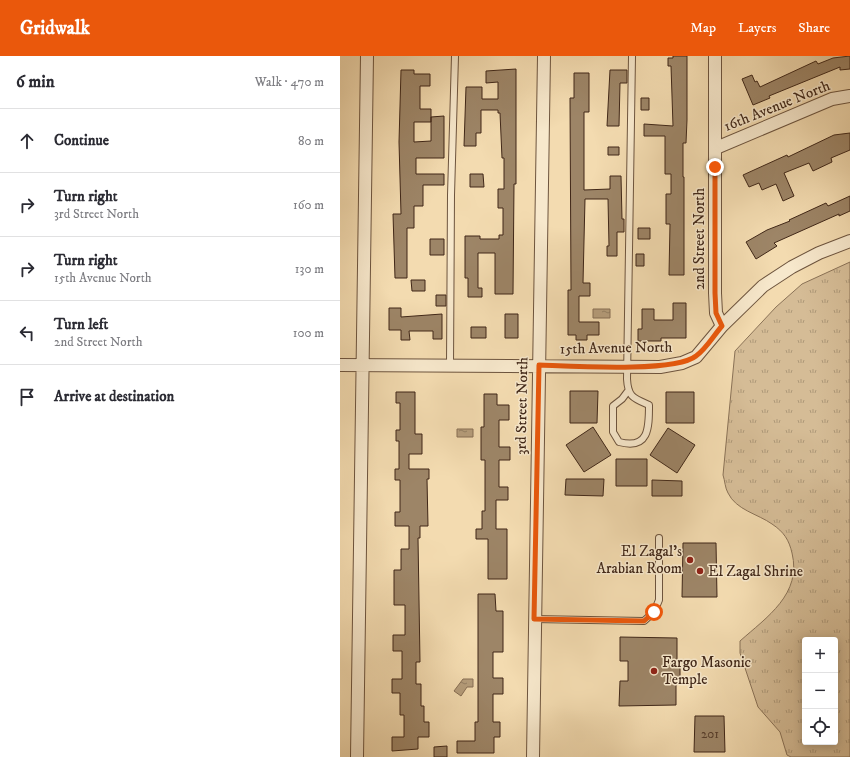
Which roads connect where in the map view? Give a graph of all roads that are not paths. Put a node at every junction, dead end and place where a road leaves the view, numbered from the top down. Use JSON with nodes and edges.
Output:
{"nodes":[{"id":1,"x":367,"y":56,"type":"edge"},
{"id":2,"x":455,"y":56,"type":"edge"},
{"id":3,"x":544,"y":56,"type":"edge"},
{"id":4,"x":632,"y":56,"type":"edge"},
{"id":5,"x":715,"y":56,"type":"edge"},
{"id":6,"x":850,"y":96,"type":"edge"},
{"id":7,"x":716,"y":148,"type":"junction"},
{"id":8,"x":850,"y":241,"type":"edge"},
{"id":9,"x":722,"y":326,"type":"junction"},
{"id":10,"x":340,"y":365,"type":"edge"},
{"id":11,"x":362,"y":365,"type":"junction"},
{"id":12,"x":450,"y":365,"type":"junction"},
{"id":13,"x":539,"y":365,"type":"junction"},
{"id":14,"x":628,"y":366,"type":"junction"},
{"id":15,"x":628,"y":391,"type":"junction"},
{"id":16,"x":659,"y":538,"type":"dead end"},
{"id":17,"x":534,"y":619,"type":"junction"},
{"id":18,"x":357,"y":757,"type":"edge"},
{"id":19,"x":533,"y":757,"type":"edge"}],
"edges":[{"from":1,"to":11,"type":"street"},
{"from":2,"to":12,"type":"lane"},
{"from":3,"to":13,"type":"street","name":"3rd Street North"},
{"from":4,"to":14,"type":"lane"},
{"from":5,"to":7,"type":"street","name":"2nd Street North"},
{"from":6,"to":7,"type":"street","name":"16th Avenue North"},
{"from":7,"to":9,"type":"street","name":"2nd Street North"},
{"from":8,"to":9,"type":"street","name":"15th Avenue North"},
{"from":9,"to":14,"type":"street","name":"15th Avenue North"},
{"from":10,"to":11,"type":"street","name":"15th Avenue North"},
{"from":11,"to":12,"type":"street","name":"15th Avenue North"},
{"from":11,"to":18,"type":"street"},
{"from":12,"to":13,"type":"street","name":"15th Avenue North"},
{"from":13,"to":14,"type":"street","name":"15th Avenue North"},
{"from":13,"to":17,"type":"street","name":"3rd Street North"},
{"from":14,"to":15,"type":"lane"},
{"from":15,"to":15,"type":"lane"},
{"from":16,"to":17,"type":"lane"},
{"from":17,"to":19,"type":"street","name":"3rd Street North"}]}
